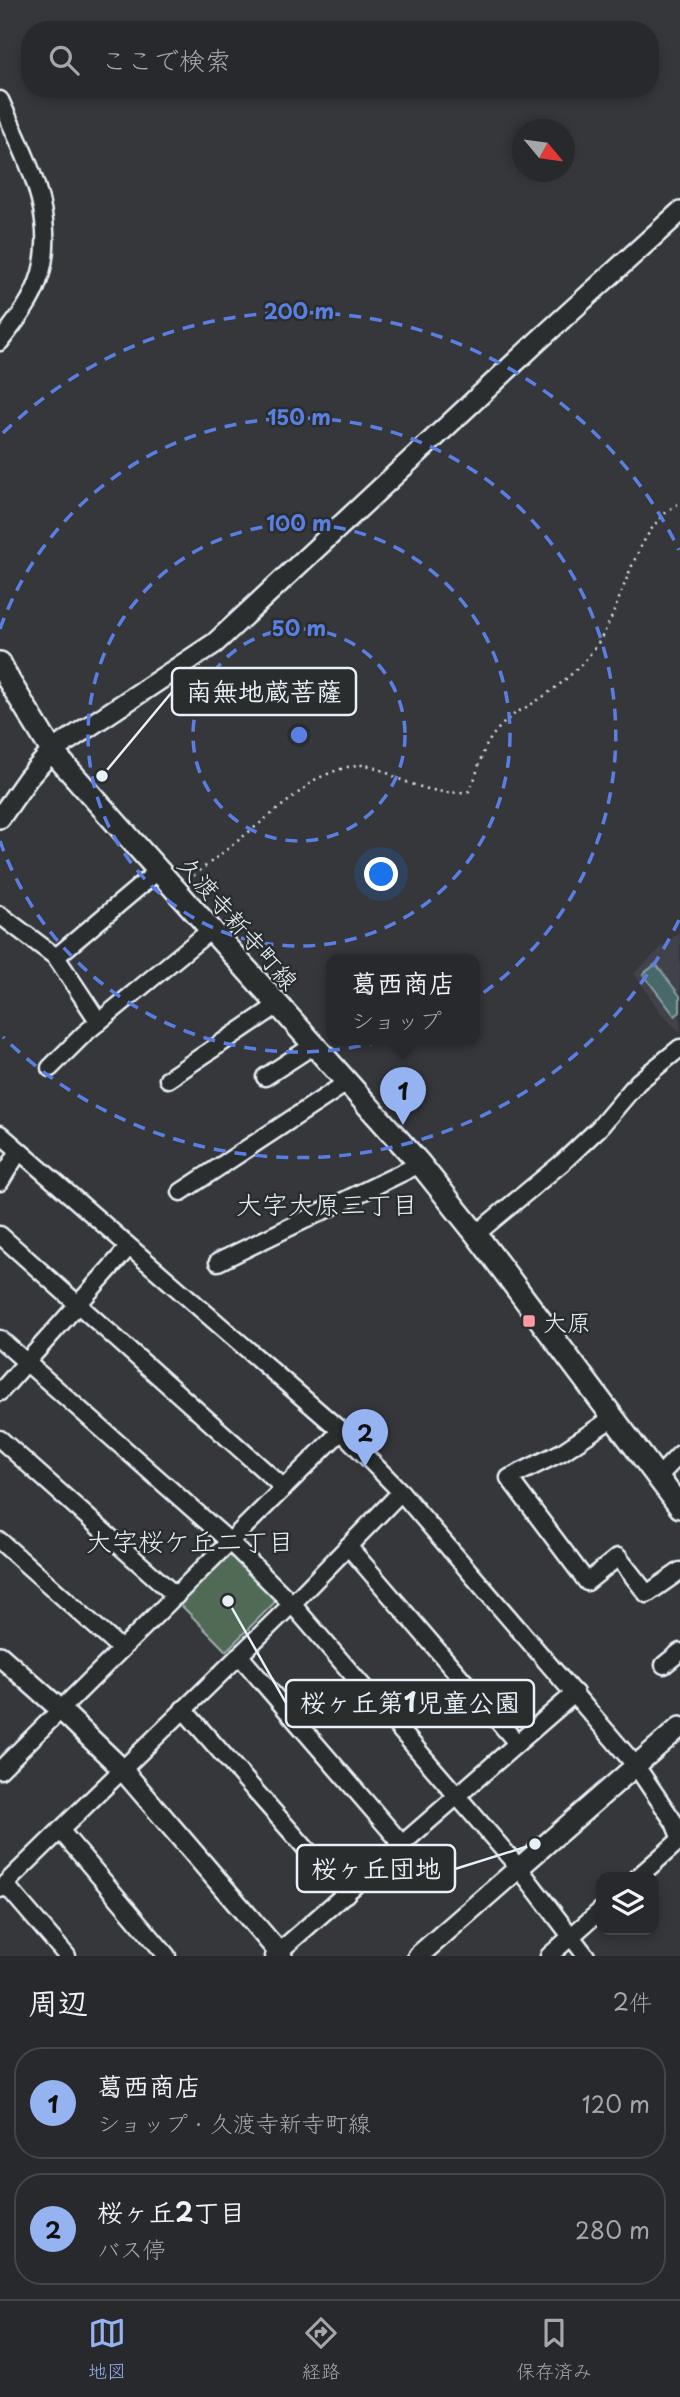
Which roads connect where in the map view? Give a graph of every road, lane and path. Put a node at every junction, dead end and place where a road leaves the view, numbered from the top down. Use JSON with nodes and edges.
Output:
{"nodes":[{"id":1,"x":0,"y":100,"type":"edge"},
{"id":2,"x":680,"y":212,"type":"edge"},
{"id":3,"x":0,"y":342,"type":"edge"},
{"id":4,"x":680,"y":503,"type":"edge"},
{"id":5,"x":0,"y":663,"type":"edge"},
{"id":6,"x":52,"y":751,"type":"junction"},
{"id":7,"x":0,"y":818,"type":"edge"},
{"id":8,"x":159,"y":870,"type":"junction"},
{"id":9,"x":177,"y":888,"type":"junction"},
{"id":10,"x":0,"y":915,"type":"edge"},
{"id":11,"x":212,"y":929,"type":"junction"},
{"id":12,"x":56,"y":957,"type":"junction"},
{"id":13,"x":278,"y":1005,"type":"junction"},
{"id":14,"x":99,"y":1022,"type":"junction"},
{"id":15,"x":314,"y":1045,"type":"junction"},
{"id":16,"x":680,"y":1048,"type":"edge"},
{"id":17,"x":50,"y":1068,"type":"dead end"},
{"id":18,"x":265,"y":1077,"type":"dead end"},
{"id":19,"x":168,"y":1079,"type":"dead end"},
{"id":20,"x":348,"y":1082,"type":"junction"},
{"id":21,"x":0,"y":1134,"type":"edge"},
{"id":22,"x":19,"y":1151,"type":"junction"},
{"id":23,"x":420,"y":1164,"type":"junction"},
{"id":24,"x":0,"y":1182,"type":"edge"},
{"id":25,"x":181,"y":1192,"type":"dead end"},
{"id":26,"x":476,"y":1234,"type":"junction"},
{"id":27,"x":0,"y":1235,"type":"edge"},
{"id":28,"x":129,"y":1247,"type":"junction"},
{"id":29,"x":218,"y":1262,"type":"dead end"},
{"id":30,"x":77,"y":1305,"type":"junction"},
{"id":31,"x":0,"y":1339,"type":"edge"},
{"id":32,"x":25,"y":1362,"type":"junction"},
{"id":33,"x":0,"y":1392,"type":"edge"},
{"id":34,"x":614,"y":1416,"type":"junction"},
{"id":35,"x":341,"y":1431,"type":"junction"},
{"id":36,"x":0,"y":1439,"type":"edge"},
{"id":37,"x":680,"y":1454,"type":"edge"},
{"id":38,"x":658,"y":1477,"type":"junction"},
{"id":39,"x":284,"y":1488,"type":"junction"},
{"id":40,"x":401,"y":1492,"type":"junction"},
{"id":41,"x":680,"y":1507,"type":"edge"},
{"id":42,"x":0,"y":1541,"type":"edge"},
{"id":43,"x":230,"y":1542,"type":"junction"},
{"id":44,"x":348,"y":1546,"type":"junction"},
{"id":45,"x":680,"y":1571,"type":"edge"},
{"id":46,"x":176,"y":1595,"type":"junction"},
{"id":47,"x":292,"y":1604,"type":"junction"},
{"id":48,"x":121,"y":1649,"type":"junction"},
{"id":49,"x":680,"y":1652,"type":"edge"},
{"id":50,"x":239,"y":1655,"type":"junction"},
{"id":51,"x":0,"y":1656,"type":"edge"},
{"id":52,"x":664,"y":1665,"type":"dead end"},
{"id":53,"x":575,"y":1693,"type":"junction"},
{"id":54,"x":183,"y":1709,"type":"junction"},
{"id":55,"x":61,"y":1710,"type":"junction"},
{"id":56,"x":680,"y":1727,"type":"edge"},
{"id":57,"x":517,"y":1743,"type":"junction"},
{"id":58,"x":636,"y":1766,"type":"junction"},
{"id":59,"x":121,"y":1768,"type":"junction"},
{"id":60,"x":0,"y":1770,"type":"edge"},
{"id":61,"x":458,"y":1795,"type":"junction"},
{"id":62,"x":60,"y":1830,"type":"junction"},
{"id":63,"x":680,"y":1838,"type":"edge"},
{"id":64,"x":402,"y":1844,"type":"junction"},
{"id":65,"x":519,"y":1868,"type":"junction"},
{"id":66,"x":643,"y":1872,"type":"edge"},
{"id":67,"x":2,"y":1886,"type":"edge"},
{"id":68,"x":346,"y":1894,"type":"junction"},
{"id":69,"x":596,"y":1914,"type":"edge"},
{"id":70,"x":571,"y":1937,"type":"junction"},
{"id":71,"x":278,"y":1955,"type":"edge"},
{"id":72,"x":67,"y":1956,"type":"edge"},
{"id":73,"x":167,"y":1956,"type":"edge"},
{"id":74,"x":418,"y":1956,"type":"edge"},
{"id":75,"x":549,"y":1956,"type":"edge"},
{"id":76,"x":586,"y":1956,"type":"edge"}],
"edges":[{"from":1,"to":3,"type":"street"},
{"from":2,"to":6,"type":"street"},
{"from":4,"to":9,"type":"path"},
{"from":5,"to":6,"type":"main road","name":"久渡寺新寺町線"},
{"from":6,"to":7,"type":"street"},
{"from":6,"to":8,"type":"main road","name":"久渡寺新寺町線"},
{"from":8,"to":9,"type":"main road","name":"久渡寺新寺町線"},
{"from":8,"to":12,"type":"street"},
{"from":9,"to":11,"type":"main road","name":"久渡寺新寺町線"},
{"from":10,"to":12,"type":"street"},
{"from":11,"to":13,"type":"main road","name":"久渡寺新寺町線"},
{"from":11,"to":14,"type":"street"},
{"from":12,"to":14,"type":"street"},
{"from":13,"to":15,"type":"main road","name":"久渡寺新寺町線"},
{"from":13,"to":19,"type":"street"},
{"from":14,"to":17,"type":"street"},
{"from":15,"to":18,"type":"street"},
{"from":15,"to":20,"type":"main road","name":"久渡寺新寺町線"},
{"from":16,"to":26,"type":"street"},
{"from":20,"to":23,"type":"main road","name":"久渡寺新寺町線"},
{"from":20,"to":25,"type":"street"},
{"from":21,"to":22,"type":"street"},
{"from":22,"to":24,"type":"street"},
{"from":22,"to":28,"type":"street"},
{"from":23,"to":26,"type":"main road","name":"久渡寺新寺町線"},
{"from":23,"to":29,"type":"street"},
{"from":26,"to":34,"type":"main road","name":"久渡寺新寺町線"},
{"from":27,"to":30,"type":"street"},
{"from":28,"to":30,"type":"street"},
{"from":28,"to":35,"type":"street"},
{"from":30,"to":32,"type":"street"},
{"from":30,"to":39,"type":"street"},
{"from":31,"to":32,"type":"street"},
{"from":32,"to":33,"type":"street"},
{"from":32,"to":43,"type":"street"},
{"from":34,"to":38,"type":"main road","name":"久渡寺新寺町線"},
{"from":34,"to":45,"type":"street"},
{"from":35,"to":39,"type":"street"},
{"from":35,"to":40,"type":"street"},
{"from":36,"to":46,"type":"street"},
{"from":37,"to":38,"type":"street"},
{"from":38,"to":41,"type":"main road","name":"久渡寺新寺町線"},
{"from":39,"to":43,"type":"street"},
{"from":40,"to":44,"type":"street"},
{"from":40,"to":53,"type":"street"},
{"from":42,"to":48,"type":"street"},
{"from":43,"to":46,"type":"street"},
{"from":43,"to":47,"type":"street"},
{"from":44,"to":47,"type":"street"},
{"from":44,"to":57,"type":"street"},
{"from":46,"to":48,"type":"street"},
{"from":47,"to":50,"type":"street"},
{"from":47,"to":61,"type":"street"},
{"from":48,"to":55,"type":"street"},
{"from":49,"to":52,"type":"street"},
{"from":50,"to":54,"type":"street"},
{"from":50,"to":64,"type":"street"},
{"from":51,"to":55,"type":"street"},
{"from":53,"to":57,"type":"street"},
{"from":53,"to":58,"type":"street"},
{"from":54,"to":59,"type":"street"},
{"from":54,"to":68,"type":"street"},
{"from":55,"to":59,"type":"street"},
{"from":55,"to":60,"type":"street"},
{"from":56,"to":58,"type":"street"},
{"from":57,"to":61,"type":"street"},
{"from":58,"to":63,"type":"street"},
{"from":58,"to":65,"type":"street"},
{"from":59,"to":62,"type":"street"},
{"from":59,"to":71,"type":"street"},
{"from":61,"to":64,"type":"street"},
{"from":61,"to":65,"type":"street"},
{"from":62,"to":67,"type":"street"},
{"from":62,"to":73,"type":"street"},
{"from":63,"to":66,"type":"street"},
{"from":64,"to":68,"type":"street"},
{"from":65,"to":70,"type":"street"},
{"from":65,"to":74,"type":"street"},
{"from":67,"to":72,"type":"street"},
{"from":68,"to":71,"type":"street"},
{"from":69,"to":70,"type":"street"},
{"from":70,"to":75,"type":"street"},
{"from":70,"to":76,"type":"street"}]}
